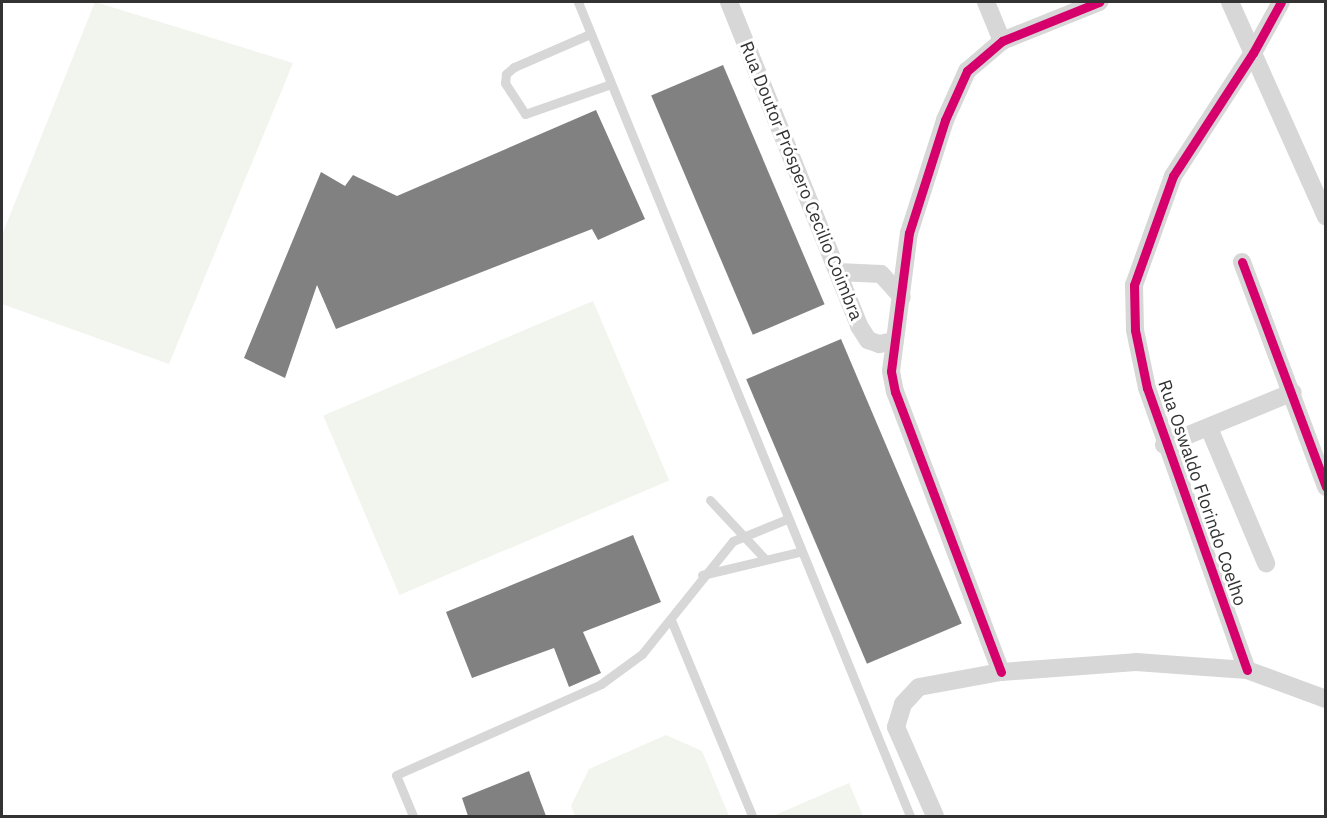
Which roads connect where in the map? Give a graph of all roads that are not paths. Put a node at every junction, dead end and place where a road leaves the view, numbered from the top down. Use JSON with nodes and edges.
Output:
{"nodes":[{"id":1,"x":578,"y":2,"type":"edge"},
{"id":2,"x":729,"y":2,"type":"edge"},
{"id":3,"x":986,"y":2,"type":"edge"},
{"id":4,"x":1099,"y":2,"type":"edge"},
{"id":5,"x":1230,"y":2,"type":"edge"},
{"id":6,"x":1281,"y":2,"type":"edge"},
{"id":7,"x":590,"y":34,"type":"junction"},
{"id":8,"x":1002,"y":40,"type":"junction"},
{"id":9,"x":1253,"y":53,"type":"junction"},
{"id":10,"x":611,"y":84,"type":"junction"},
{"id":11,"x":1326,"y":217,"type":"edge"},
{"id":12,"x":1242,"y":262,"type":"dead end"},
{"id":13,"x":838,"y":272,"type":"junction"},
{"id":14,"x":902,"y":297,"type":"junction"},
{"id":15,"x":895,"y":340,"type":"junction"},
{"id":16,"x":1293,"y":393,"type":"junction"},
{"id":17,"x":1209,"y":428,"type":"junction"},
{"id":18,"x":1164,"y":445,"type":"junction"},
{"id":19,"x":1326,"y":487,"type":"edge"},
{"id":20,"x":710,"y":500,"type":"dead end"},
{"id":21,"x":788,"y":519,"type":"junction"},
{"id":22,"x":745,"y":534,"type":"junction"},
{"id":23,"x":799,"y":552,"type":"junction"},
{"id":24,"x":764,"y":558,"type":"junction"},
{"id":25,"x":1266,"y":563,"type":"dead end"},
{"id":26,"x":702,"y":575,"type":"junction"},
{"id":27,"x":671,"y":620,"type":"junction"},
{"id":28,"x":1247,"y":670,"type":"junction"},
{"id":29,"x":1001,"y":672,"type":"junction"},
{"id":30,"x":1326,"y":699,"type":"edge"},
{"id":31,"x":412,"y":816,"type":"edge"},
{"id":32,"x":752,"y":816,"type":"edge"},
{"id":33,"x":910,"y":816,"type":"edge"},
{"id":34,"x":935,"y":816,"type":"edge"}],
"edges":[{"from":1,"to":7,"type":"lane"},
{"from":2,"to":13,"type":"street","name":"Rua Doutor Próspero Cecilio Coimbra"},
{"from":3,"to":8,"type":"street"},
{"from":4,"to":8,"type":"street"},
{"from":5,"to":9,"type":"street"},
{"from":6,"to":9,"type":"street","name":"Rua Oswaldo Florindo Coelho"},
{"from":7,"to":10,"type":"lane"},
{"from":7,"to":10,"type":"lane"},
{"from":8,"to":14,"type":"street"},
{"from":9,"to":11,"type":"street"},
{"from":9,"to":18,"type":"street","name":"Rua Oswaldo Florindo Coelho"},
{"from":10,"to":21,"type":"lane"},
{"from":12,"to":16,"type":"street"},
{"from":13,"to":14,"type":"street"},
{"from":13,"to":15,"type":"street","name":"Rua Doutor Próspero Cecilio Coimbra"},
{"from":14,"to":15,"type":"street"},
{"from":15,"to":29,"type":"street"},
{"from":16,"to":17,"type":"street"},
{"from":16,"to":19,"type":"street"},
{"from":17,"to":18,"type":"street"},
{"from":17,"to":25,"type":"street"},
{"from":18,"to":28,"type":"street","name":"Rua Oswaldo Florindo Coelho"},
{"from":20,"to":22,"type":"lane"},
{"from":21,"to":22,"type":"lane"},
{"from":21,"to":23,"type":"lane"},
{"from":22,"to":24,"type":"lane"},
{"from":22,"to":26,"type":"lane"},
{"from":23,"to":24,"type":"lane"},
{"from":23,"to":33,"type":"lane"},
{"from":24,"to":26,"type":"lane"},
{"from":26,"to":27,"type":"lane"},
{"from":27,"to":31,"type":"lane"},
{"from":27,"to":32,"type":"lane"},
{"from":28,"to":29,"type":"street"},
{"from":28,"to":30,"type":"street"},
{"from":29,"to":34,"type":"street"}]}
